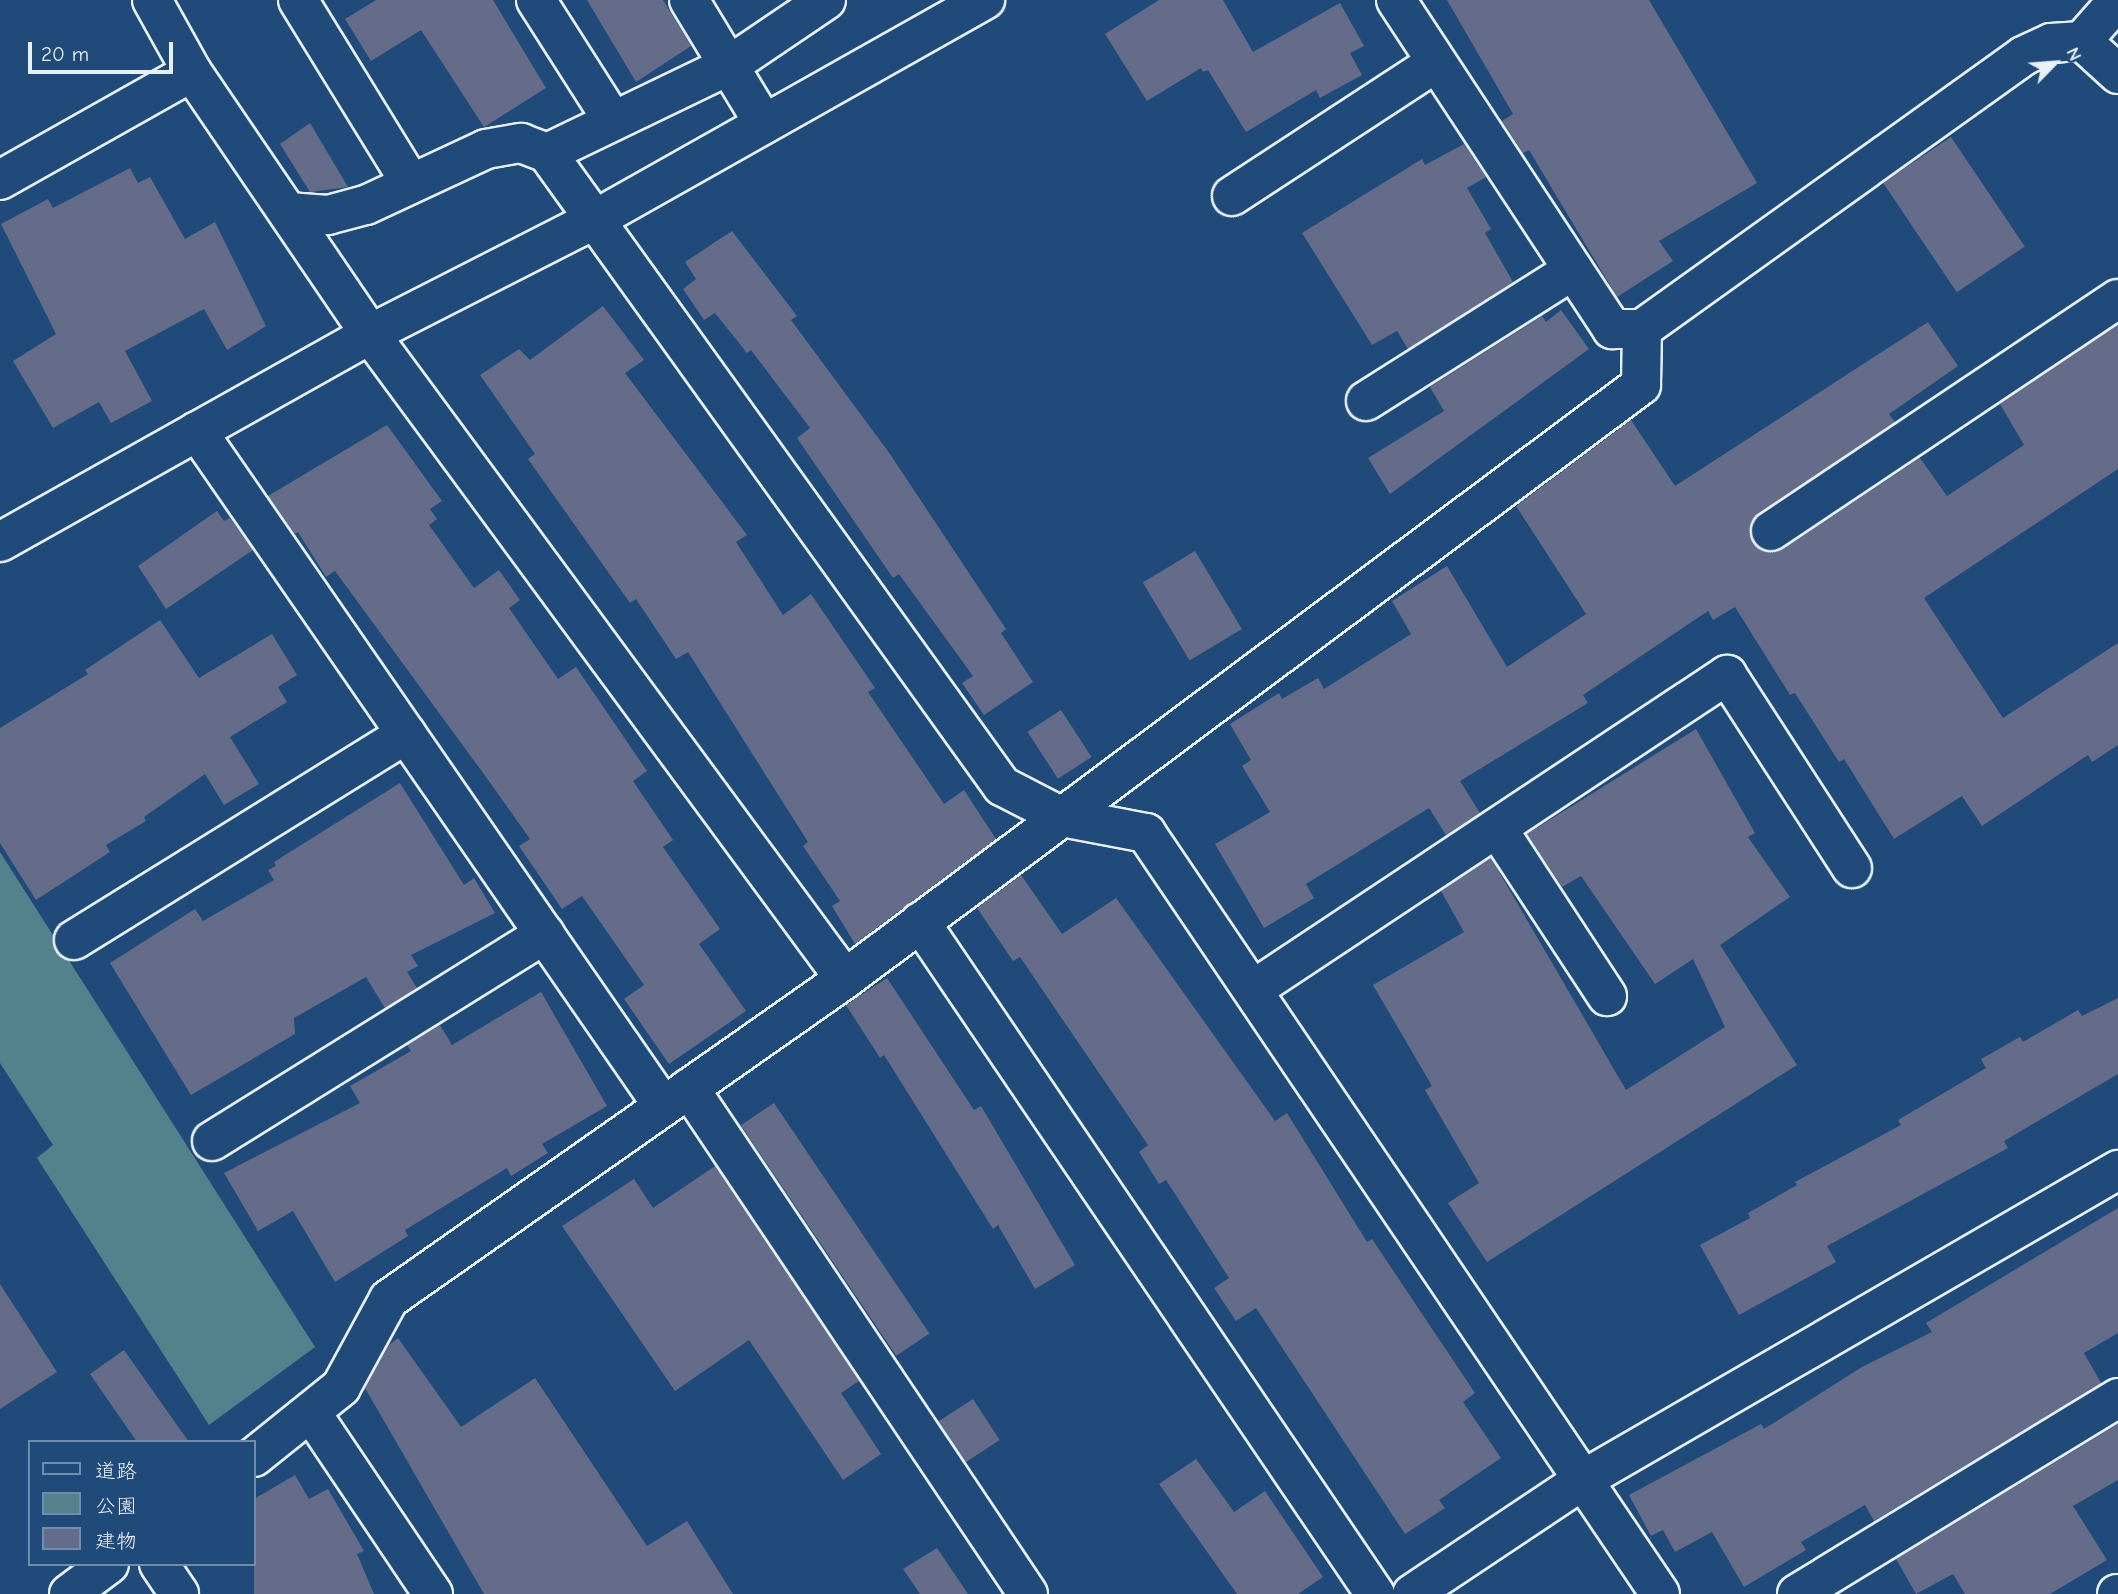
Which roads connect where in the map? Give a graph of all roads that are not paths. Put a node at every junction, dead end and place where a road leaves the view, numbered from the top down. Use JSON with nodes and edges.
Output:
{"nodes":[{"id":1,"x":152,"y":0,"type":"edge"},
{"id":2,"x":298,"y":0,"type":"edge"},
{"id":3,"x":536,"y":0,"type":"edge"},
{"id":4,"x":689,"y":0,"type":"edge"},
{"id":5,"x":826,"y":0,"type":"edge"},
{"id":6,"x":985,"y":0,"type":"edge"},
{"id":7,"x":1396,"y":0,"type":"edge"},
{"id":8,"x":2118,"y":0,"type":"edge"},
{"id":9,"x":2082,"y":41,"type":"junction"},
{"id":10,"x":1435,"y":64,"type":"junction"},
{"id":11,"x":730,"y":65,"type":"junction"},
{"id":12,"x":192,"y":72,"type":"junction"},
{"id":13,"x":2118,"y":74,"type":"edge"},
{"id":14,"x":613,"y":121,"type":"junction"},
{"id":15,"x":764,"y":124,"type":"junction"},
{"id":16,"x":547,"y":153,"type":"junction"},
{"id":17,"x":0,"y":180,"type":"edge"},
{"id":18,"x":410,"y":182,"type":"junction"},
{"id":19,"x":1232,"y":196,"type":"dead end"},
{"id":20,"x":288,"y":212,"type":"junction"},
{"id":21,"x":593,"y":220,"type":"junction"},
{"id":22,"x":1573,"y":270,"type":"junction"},
{"id":23,"x":2118,"y":299,"type":"edge"},
{"id":24,"x":1642,"y":330,"type":"junction"},
{"id":25,"x":370,"y":334,"type":"junction"},
{"id":26,"x":1366,"y":401,"type":"dead end"},
{"id":27,"x":197,"y":431,"type":"junction"},
{"id":28,"x":1771,"y":531,"type":"dead end"},
{"id":29,"x":0,"y":542,"type":"edge"},
{"id":30,"x":406,"y":734,"type":"junction"},
{"id":31,"x":1062,"y":817,"type":"junction"},
{"id":32,"x":1497,"y":828,"type":"junction"},
{"id":33,"x":1852,"y":868,"type":"dead end"},
{"id":34,"x":920,"y":922,"type":"junction"},
{"id":35,"x":545,"y":934,"type":"junction"},
{"id":36,"x":74,"y":940,"type":"dead end"},
{"id":37,"x":845,"y":979,"type":"junction"},
{"id":38,"x":1254,"y":989,"type":"junction"},
{"id":39,"x":1607,"y":996,"type":"dead end"},
{"id":40,"x":676,"y":1097,"type":"junction"},
{"id":41,"x":212,"y":1141,"type":"dead end"},
{"id":42,"x":2118,"y":1170,"type":"edge"},
{"id":43,"x":2118,"y":1398,"type":"edge"},
{"id":44,"x":312,"y":1414,"type":"junction"},
{"id":45,"x":256,"y":1456,"type":"edge"},
{"id":46,"x":1586,"y":1478,"type":"junction"},
{"id":47,"x":106,"y":1566,"type":"edge"},
{"id":48,"x":160,"y":1566,"type":"edge"},
{"id":49,"x":69,"y":1594,"type":"edge"},
{"id":50,"x":178,"y":1594,"type":"edge"},
{"id":51,"x":433,"y":1594,"type":"edge"},
{"id":52,"x":1028,"y":1594,"type":"edge"},
{"id":53,"x":1375,"y":1594,"type":"edge"},
{"id":54,"x":1412,"y":1594,"type":"edge"},
{"id":55,"x":1660,"y":1594,"type":"edge"},
{"id":56,"x":1797,"y":1594,"type":"edge"}],
"edges":[{"from":1,"to":12,"type":"street"},
{"from":2,"to":18,"type":"street"},
{"from":3,"to":14,"type":"street"},
{"from":4,"to":11,"type":"street"},
{"from":5,"to":11,"type":"street"},
{"from":6,"to":15,"type":"street"},
{"from":7,"to":10,"type":"street"},
{"from":8,"to":9,"type":"street"},
{"from":9,"to":13,"type":"street"},
{"from":9,"to":24,"type":"street"},
{"from":10,"to":19,"type":"street"},
{"from":10,"to":22,"type":"street"},
{"from":11,"to":14,"type":"street"},
{"from":11,"to":15,"type":"street"},
{"from":12,"to":17,"type":"street"},
{"from":12,"to":20,"type":"street"},
{"from":14,"to":16,"type":"street"},
{"from":15,"to":21,"type":"street"},
{"from":16,"to":18,"type":"street"},
{"from":16,"to":21,"type":"street"},
{"from":18,"to":20,"type":"street"},
{"from":20,"to":25,"type":"street"},
{"from":21,"to":25,"type":"street"},
{"from":21,"to":31,"type":"street"},
{"from":22,"to":24,"type":"street"},
{"from":22,"to":26,"type":"street"},
{"from":23,"to":28,"type":"street"},
{"from":24,"to":31,"type":"street"},
{"from":25,"to":27,"type":"street"},
{"from":25,"to":37,"type":"street"},
{"from":27,"to":29,"type":"street"},
{"from":27,"to":30,"type":"street"},
{"from":30,"to":35,"type":"street"},
{"from":30,"to":36,"type":"street"},
{"from":31,"to":34,"type":"street"},
{"from":31,"to":38,"type":"street"},
{"from":32,"to":33,"type":"street"},
{"from":32,"to":38,"type":"street"},
{"from":32,"to":39,"type":"street"},
{"from":34,"to":37,"type":"street"},
{"from":34,"to":53,"type":"street"},
{"from":35,"to":40,"type":"street"},
{"from":35,"to":41,"type":"street"},
{"from":37,"to":40,"type":"street"},
{"from":38,"to":46,"type":"street"},
{"from":40,"to":44,"type":"street"},
{"from":40,"to":52,"type":"street"},
{"from":42,"to":46,"type":"street"},
{"from":43,"to":56,"type":"street"},
{"from":44,"to":45,"type":"street"},
{"from":44,"to":51,"type":"street"},
{"from":46,"to":54,"type":"street"},
{"from":46,"to":55,"type":"street"},
{"from":47,"to":49,"type":"street"},
{"from":48,"to":50,"type":"street"}]}
